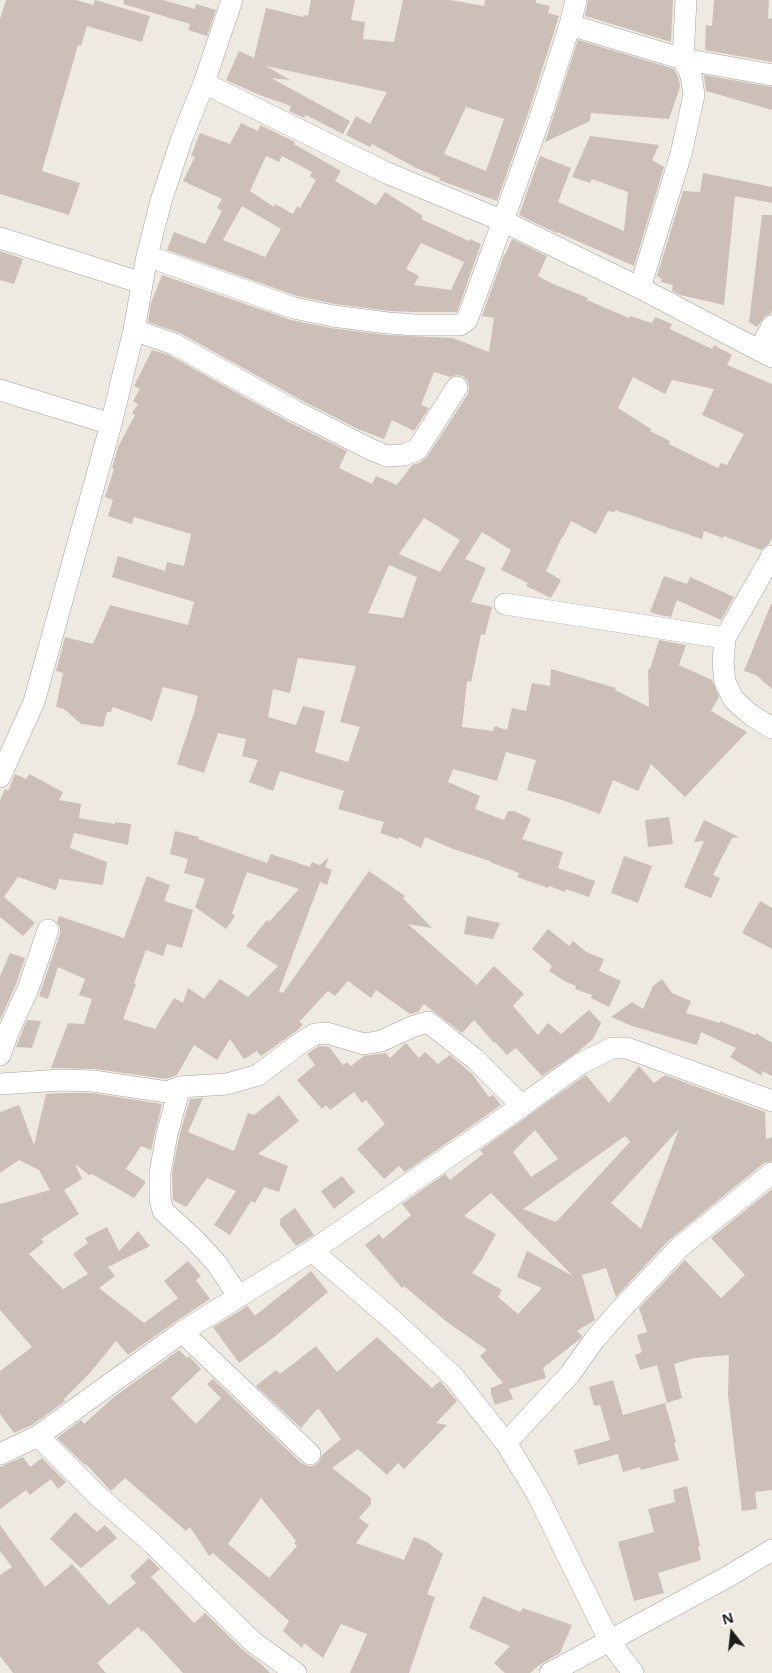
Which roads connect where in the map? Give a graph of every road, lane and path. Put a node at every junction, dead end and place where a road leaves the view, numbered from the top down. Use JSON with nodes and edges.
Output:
{"nodes":[{"id":1,"x":232,"y":0,"type":"edge"},
{"id":2,"x":576,"y":0,"type":"edge"},
{"id":3,"x":686,"y":0,"type":"edge"},
{"id":4,"x":570,"y":25,"type":"junction"},
{"id":5,"x":683,"y":59,"type":"junction"},
{"id":6,"x":772,"y":75,"type":"edge"},
{"id":7,"x":204,"y":83,"type":"junction"},
{"id":8,"x":503,"y":221,"type":"junction"},
{"id":9,"x":0,"y":238,"type":"edge"},
{"id":10,"x":147,"y":256,"type":"junction"},
{"id":11,"x":142,"y":283,"type":"junction"},
{"id":12,"x":640,"y":288,"type":"junction"},
{"id":13,"x":772,"y":326,"type":"edge"},
{"id":14,"x":134,"y":330,"type":"junction"},
{"id":15,"x":766,"y":354,"type":"edge"},
{"id":16,"x":457,"y":387,"type":"dead end"},
{"id":17,"x":0,"y":390,"type":"edge"},
{"id":18,"x":111,"y":424,"type":"junction"},
{"id":19,"x":772,"y":556,"type":"edge"},
{"id":20,"x":505,"y":604,"type":"dead end"},
{"id":21,"x":725,"y":638,"type":"junction"},
{"id":22,"x":772,"y":728,"type":"edge"},
{"id":23,"x":0,"y":777,"type":"edge"},
{"id":24,"x":48,"y":930,"type":"dead end"},
{"id":25,"x":0,"y":1055,"type":"edge"},
{"id":26,"x":0,"y":1084,"type":"edge"},
{"id":27,"x":180,"y":1088,"type":"junction"},
{"id":28,"x":772,"y":1101,"type":"edge"},
{"id":29,"x":522,"y":1106,"type":"junction"},
{"id":30,"x":772,"y":1173,"type":"edge"},
{"id":31,"x":312,"y":1252,"type":"junction"},
{"id":32,"x":239,"y":1297,"type":"junction"},
{"id":33,"x":182,"y":1332,"type":"junction"},
{"id":34,"x":38,"y":1436,"type":"junction"},
{"id":35,"x":506,"y":1443,"type":"junction"},
{"id":36,"x":0,"y":1454,"type":"edge"},
{"id":37,"x":310,"y":1454,"type":"dead end"},
{"id":38,"x":772,"y":1550,"type":"edge"},
{"id":39,"x":610,"y":1642,"type":"junction"},
{"id":40,"x":296,"y":1673,"type":"edge"},
{"id":41,"x":550,"y":1673,"type":"edge"},
{"id":42,"x":633,"y":1673,"type":"edge"}],
"edges":[{"from":1,"to":7,"type":"street"},
{"from":2,"to":4,"type":"street"},
{"from":3,"to":5,"type":"street"},
{"from":4,"to":5,"type":"street"},
{"from":4,"to":8,"type":"street"},
{"from":5,"to":6,"type":"street"},
{"from":5,"to":12,"type":"street"},
{"from":7,"to":8,"type":"street"},
{"from":7,"to":10,"type":"street"},
{"from":8,"to":10,"type":"street"},
{"from":8,"to":12,"type":"street"},
{"from":9,"to":11,"type":"street"},
{"from":10,"to":11,"type":"street"},
{"from":11,"to":14,"type":"street"},
{"from":12,"to":15,"type":"street"},
{"from":13,"to":15,"type":"street"},
{"from":14,"to":16,"type":"street"},
{"from":14,"to":18,"type":"street"},
{"from":17,"to":18,"type":"street"},
{"from":18,"to":23,"type":"street"},
{"from":19,"to":21,"type":"street"},
{"from":20,"to":21,"type":"street"},
{"from":21,"to":22,"type":"street"},
{"from":24,"to":25,"type":"street"},
{"from":26,"to":27,"type":"street"},
{"from":27,"to":29,"type":"street"},
{"from":27,"to":32,"type":"street"},
{"from":28,"to":29,"type":"street"},
{"from":29,"to":31,"type":"street"},
{"from":30,"to":35,"type":"street"},
{"from":31,"to":32,"type":"street"},
{"from":31,"to":35,"type":"street"},
{"from":32,"to":33,"type":"street"},
{"from":33,"to":34,"type":"street"},
{"from":33,"to":37,"type":"street"},
{"from":34,"to":36,"type":"street"},
{"from":34,"to":40,"type":"street"},
{"from":35,"to":39,"type":"street"},
{"from":38,"to":39,"type":"street"},
{"from":39,"to":41,"type":"street"},
{"from":39,"to":42,"type":"street"}]}
